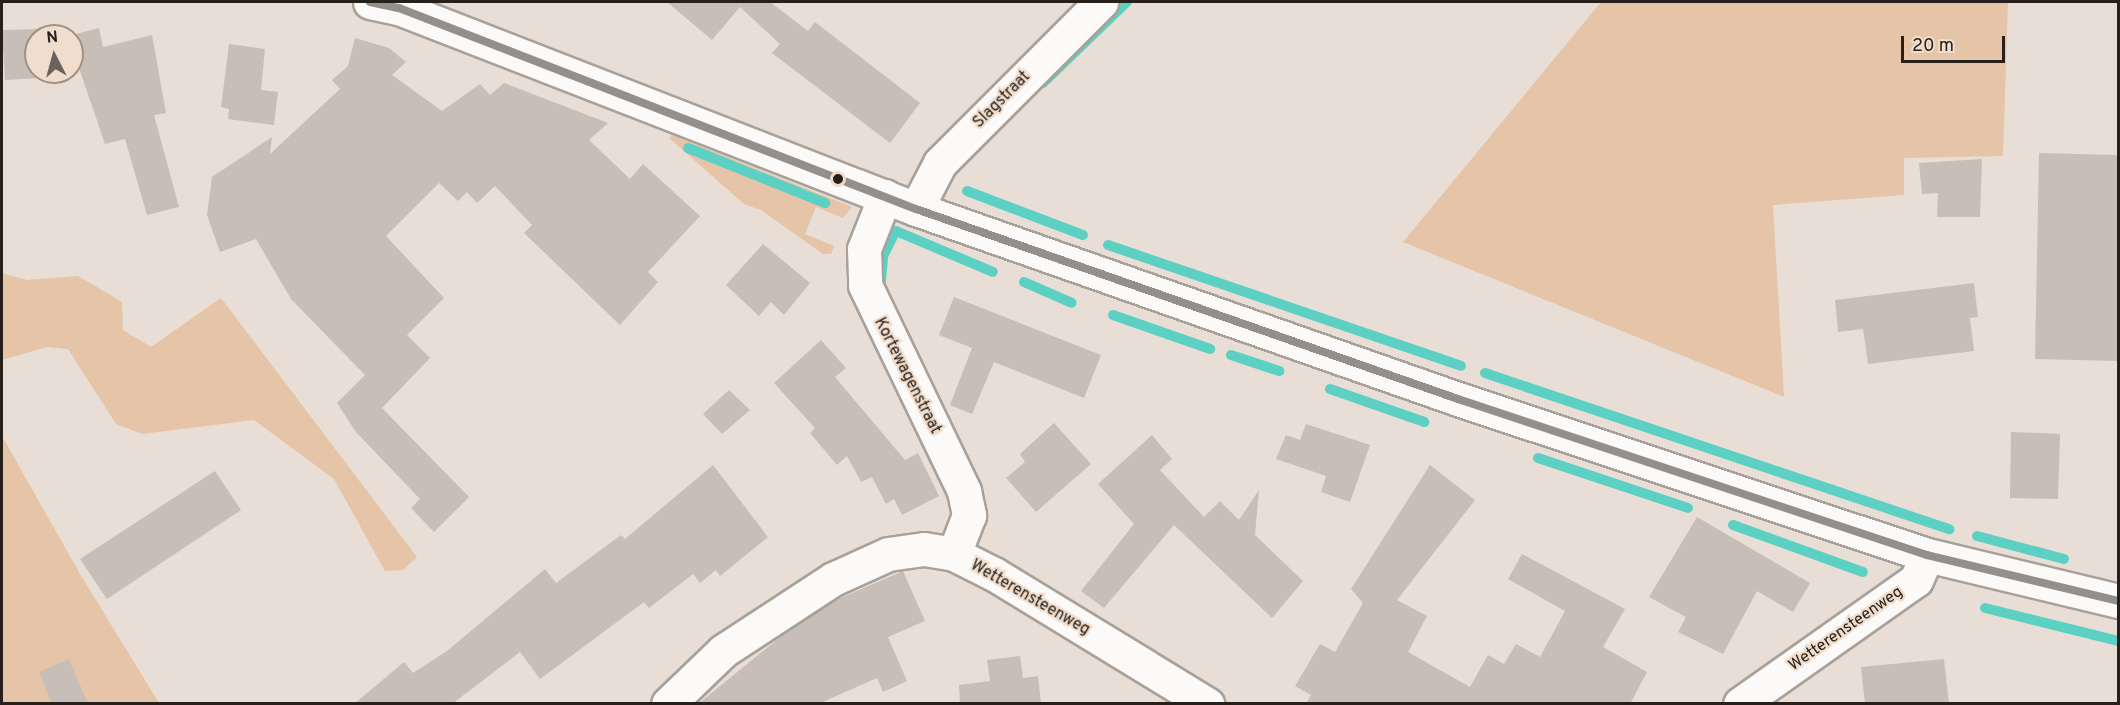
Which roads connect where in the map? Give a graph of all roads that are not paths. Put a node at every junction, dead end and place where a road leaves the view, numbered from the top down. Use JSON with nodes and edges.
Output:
{"nodes":[{"id":1,"x":370,"y":2,"type":"edge"},
{"id":2,"x":1101,"y":2,"type":"edge"},
{"id":3,"x":885,"y":196,"type":"junction"},
{"id":4,"x":916,"y":209,"type":"junction"},
{"id":5,"x":954,"y":554,"type":"junction"},
{"id":6,"x":1928,"y":555,"type":"junction"},
{"id":7,"x":2118,"y":601,"type":"edge"},
{"id":8,"x":668,"y":704,"type":"edge"},
{"id":9,"x":1207,"y":704,"type":"edge"},
{"id":10,"x":1740,"y":704,"type":"edge"}],
"edges":[{"from":1,"to":3,"type":"street"},
{"from":2,"to":4,"type":"street","name":"Slagstraat"},
{"from":3,"to":4,"type":"street"},
{"from":3,"to":5,"type":"street","name":"Kortewagenstraat"},
{"from":4,"to":6,"type":"street"},
{"from":5,"to":8,"type":"street","name":"Wetterensteenweg"},
{"from":5,"to":9,"type":"street","name":"Wetterensteenweg"},
{"from":6,"to":7,"type":"street"},
{"from":6,"to":10,"type":"street","name":"Wetterensteenweg"}]}
